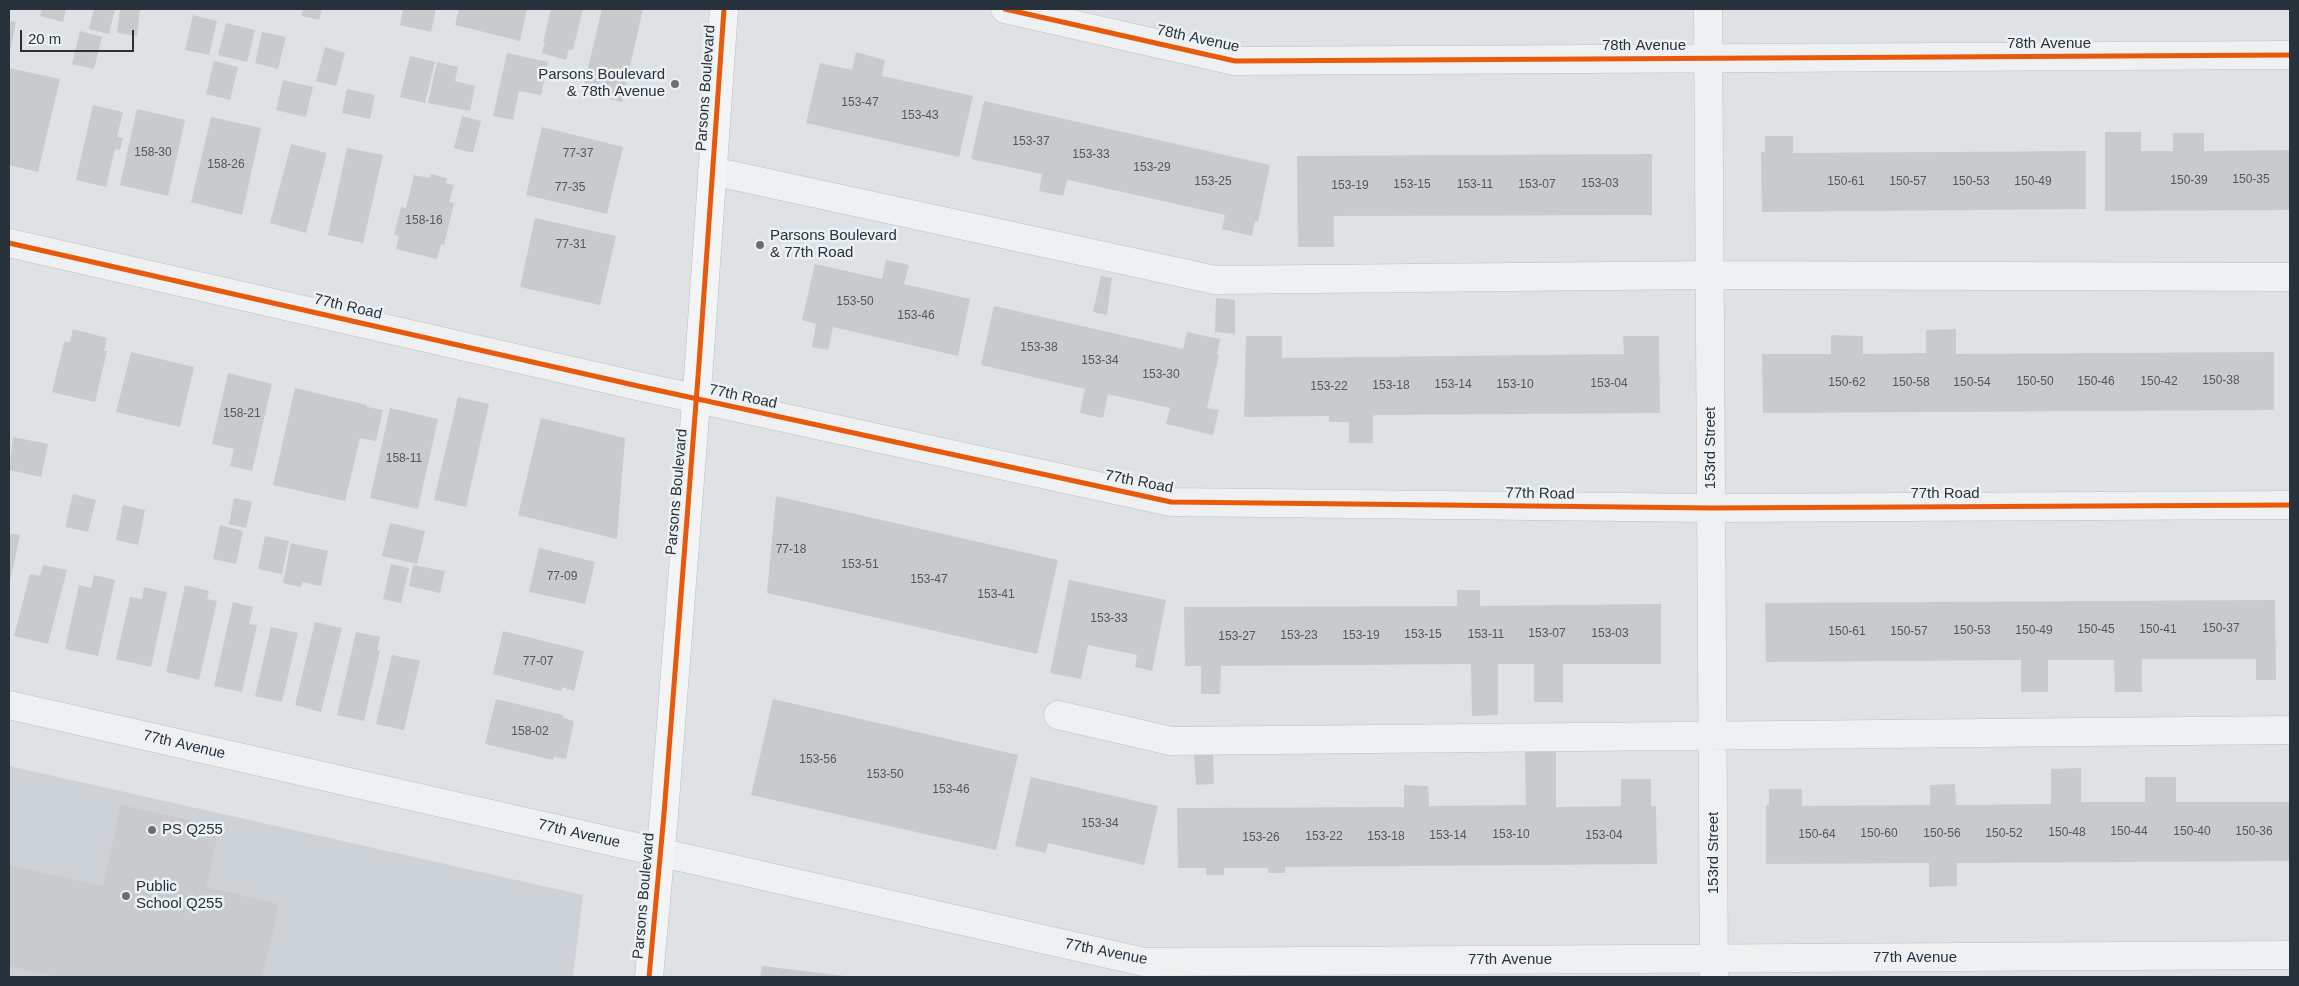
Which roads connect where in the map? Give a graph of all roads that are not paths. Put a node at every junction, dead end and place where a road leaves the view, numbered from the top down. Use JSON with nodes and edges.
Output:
{"nodes":[{"id":1,"x":724,"y":9,"type":"edge"},
{"id":2,"x":1005,"y":9,"type":"edge"},
{"id":3,"x":1708,"y":9,"type":"edge"},
{"id":4,"x":2290,"y":55,"type":"edge"},
{"id":5,"x":1708,"y":58,"type":"junction"},
{"id":6,"x":712,"y":172,"type":"junction"},
{"id":7,"x":9,"y":243,"type":"edge"},
{"id":8,"x":1710,"y":275,"type":"junction"},
{"id":9,"x":2290,"y":277,"type":"edge"},
{"id":10,"x":696,"y":399,"type":"junction"},
{"id":11,"x":2290,"y":505,"type":"edge"},
{"id":12,"x":1712,"y":508,"type":"junction"},
{"id":13,"x":9,"y":705,"type":"edge"},
{"id":14,"x":1058,"y":715,"type":"dead end"},
{"id":15,"x":2290,"y":730,"type":"edge"},
{"id":16,"x":1713,"y":737,"type":"junction"},
{"id":17,"x":660,"y":853,"type":"junction"},
{"id":18,"x":2290,"y":956,"type":"edge"},
{"id":19,"x":1714,"y":968,"type":"edge"},
{"id":20,"x":649,"y":977,"type":"edge"}],
"edges":[{"from":1,"to":6,"type":"main road","name":"Parsons Boulevard"},
{"from":2,"to":5,"type":"street","name":"78th Avenue"},
{"from":3,"to":5,"type":"street","name":"153rd Street"},
{"from":4,"to":5,"type":"street","name":"78th Avenue"},
{"from":5,"to":8,"type":"street","name":"153rd Street"},
{"from":6,"to":8,"type":"street"},
{"from":6,"to":10,"type":"main road","name":"Parsons Boulevard"},
{"from":7,"to":10,"type":"street","name":"77th Road"},
{"from":8,"to":9,"type":"street"},
{"from":8,"to":12,"type":"street","name":"153rd Street"},
{"from":10,"to":12,"type":"street","name":"77th Road"},
{"from":10,"to":17,"type":"main road","name":"Parsons Boulevard"},
{"from":11,"to":12,"type":"street","name":"77th Road"},
{"from":12,"to":16,"type":"street","name":"153rd Street"},
{"from":13,"to":17,"type":"street","name":"77th Avenue"},
{"from":14,"to":16,"type":"street"},
{"from":15,"to":16,"type":"street"},
{"from":16,"to":19,"type":"street","name":"153rd Street"},
{"from":17,"to":19,"type":"street","name":"77th Avenue"},
{"from":17,"to":20,"type":"main road","name":"Parsons Boulevard"},
{"from":18,"to":19,"type":"street","name":"77th Avenue"}]}
